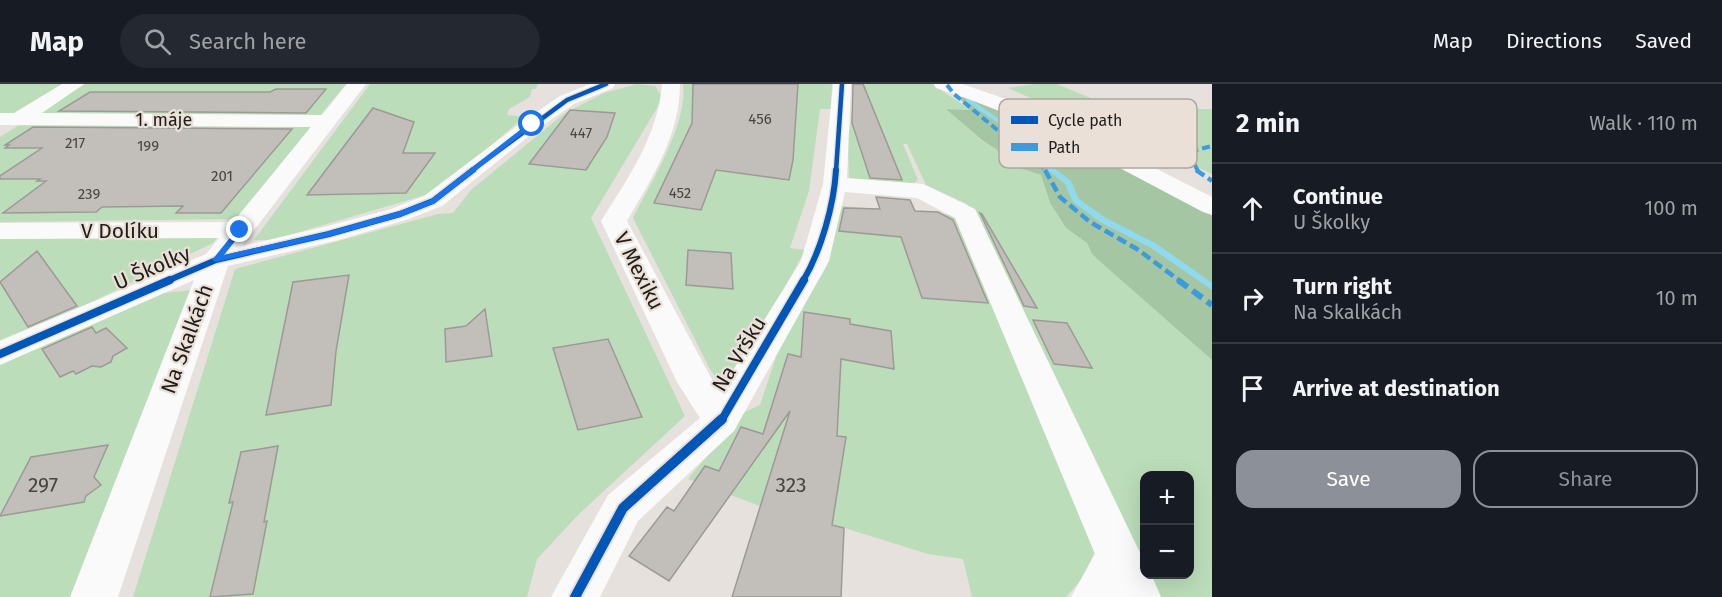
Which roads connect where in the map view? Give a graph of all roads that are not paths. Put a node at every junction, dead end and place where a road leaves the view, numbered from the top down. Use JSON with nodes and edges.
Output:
{"nodes":[{"id":1,"x":75,"y":84,"type":"edge"},
{"id":2,"x":357,"y":84,"type":"edge"},
{"id":3,"x":606,"y":84,"type":"edge"},
{"id":4,"x":671,"y":84,"type":"edge"},
{"id":5,"x":842,"y":84,"type":"edge"},
{"id":6,"x":943,"y":84,"type":"edge"},
{"id":7,"x":999,"y":102,"type":"edge"},
{"id":8,"x":9,"y":119,"type":"edge"},
{"id":9,"x":329,"y":121,"type":"junction"},
{"id":10,"x":0,"y":130,"type":"edge"},
{"id":11,"x":1135,"y":168,"type":"edge"},
{"id":12,"x":835,"y":184,"type":"junction"},
{"id":13,"x":1212,"y":207,"type":"edge"},
{"id":14,"x":240,"y":230,"type":"junction"},
{"id":15,"x":0,"y":231,"type":"edge"},
{"id":16,"x":216,"y":260,"type":"junction"},
{"id":17,"x":0,"y":354,"type":"edge"},
{"id":18,"x":721,"y":421,"type":"junction"},
{"id":19,"x":1128,"y":577,"type":"edge"},
{"id":20,"x":94,"y":597,"type":"edge"},
{"id":21,"x":575,"y":597,"type":"edge"},
{"id":22,"x":1095,"y":597,"type":"edge"}],
"edges":[{"from":1,"to":8,"type":"street"},
{"from":2,"to":9,"type":"street","name":"Na Skalkách"},
{"from":3,"to":16,"type":"street","name":"U Školky"},
{"from":4,"to":18,"type":"street","name":"V Mexiku"},
{"from":5,"to":12,"type":"street","name":"Na Vršku"},
{"from":6,"to":7,"type":"street"},
{"from":8,"to":9,"type":"street","name":"1. máje"},
{"from":8,"to":10,"type":"street"},
{"from":9,"to":14,"type":"street","name":"Na Skalkách"},
{"from":11,"to":13,"type":"street"},
{"from":12,"to":18,"type":"street","name":"Na Vršku"},
{"from":12,"to":19,"type":"street"},
{"from":14,"to":15,"type":"street","name":"V Dolíku"},
{"from":14,"to":16,"type":"street","name":"Na Skalkách"},
{"from":16,"to":17,"type":"street","name":"U Školky"},
{"from":16,"to":20,"type":"street","name":"Na Skalkách"},
{"from":18,"to":21,"type":"street","name":"Na Vršku"},
{"from":19,"to":22,"type":"street"}]}
